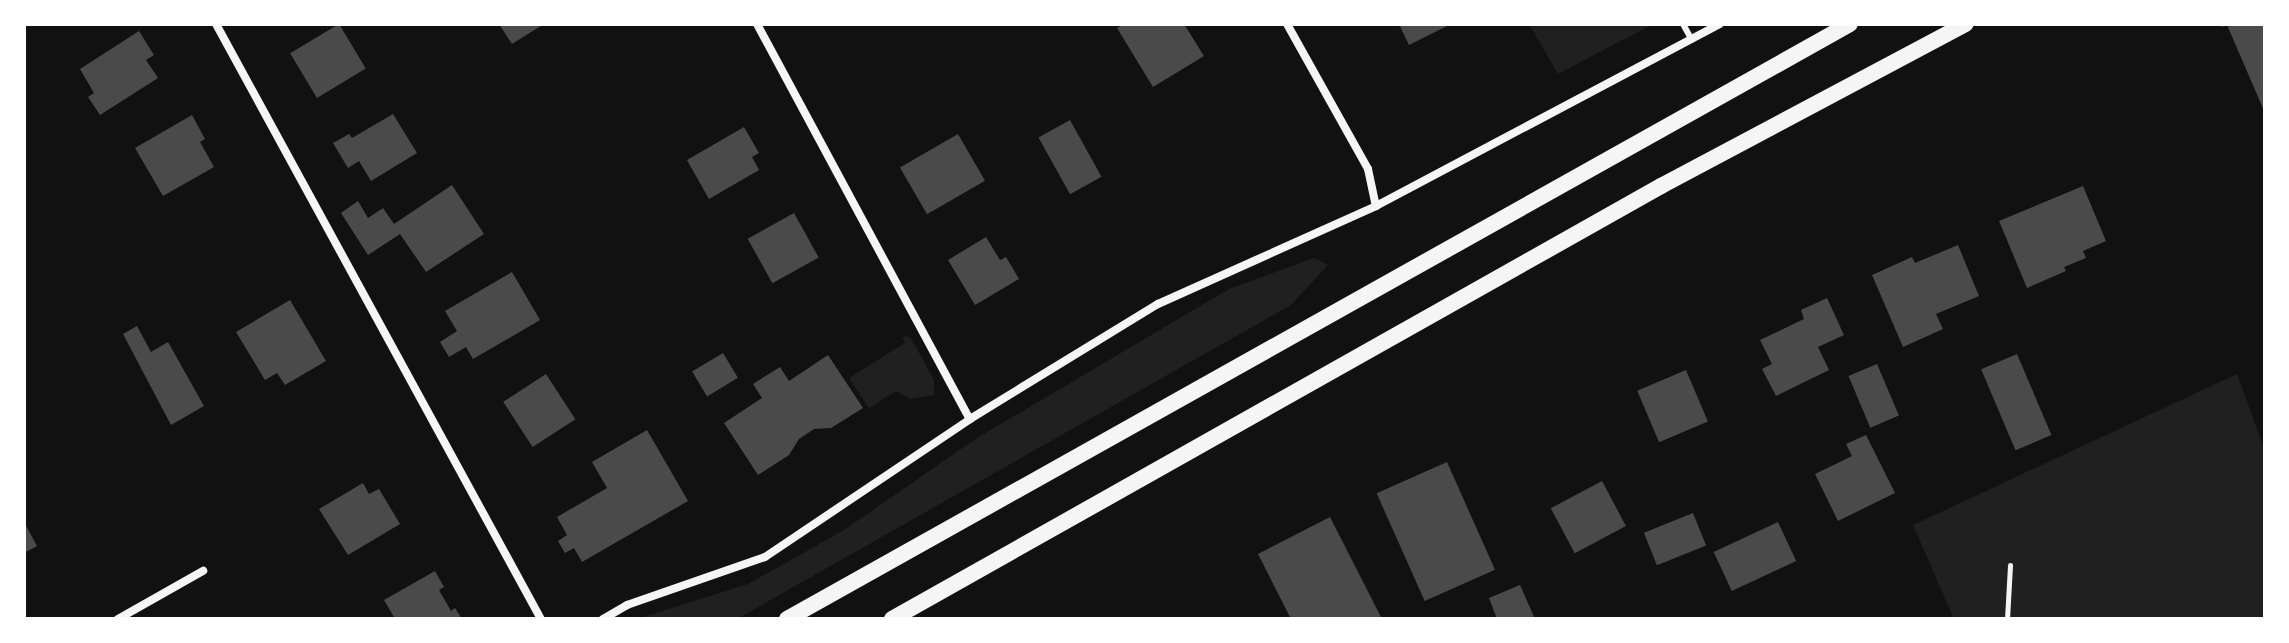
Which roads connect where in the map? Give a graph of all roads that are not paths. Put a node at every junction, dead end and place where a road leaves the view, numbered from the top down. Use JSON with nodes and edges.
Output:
{"nodes":[{"id":1,"x":216,"y":24,"type":"edge"},
{"id":2,"x":757,"y":24,"type":"edge"},
{"id":3,"x":1287,"y":24,"type":"edge"},
{"id":4,"x":1683,"y":24,"type":"edge"},
{"id":5,"x":1720,"y":24,"type":"edge"},
{"id":6,"x":1850,"y":24,"type":"edge"},
{"id":7,"x":1966,"y":24,"type":"edge"},
{"id":8,"x":1692,"y":40,"type":"junction"},
{"id":9,"x":1376,"y":206,"type":"junction"},
{"id":10,"x":970,"y":419,"type":"junction"},
{"id":11,"x":203,"y":571,"type":"dead end"},
{"id":12,"x":118,"y":619,"type":"edge"},
{"id":13,"x":541,"y":619,"type":"edge"},
{"id":14,"x":603,"y":619,"type":"edge"},
{"id":15,"x":787,"y":619,"type":"edge"},
{"id":16,"x":892,"y":619,"type":"edge"}],
"edges":[{"from":1,"to":13,"type":"street"},
{"from":2,"to":10,"type":"street"},
{"from":3,"to":9,"type":"street"},
{"from":4,"to":8,"type":"lane"},
{"from":5,"to":8,"type":"street"},
{"from":6,"to":15,"type":"main road"},
{"from":7,"to":16,"type":"main road"},
{"from":8,"to":9,"type":"street"},
{"from":9,"to":10,"type":"street"},
{"from":10,"to":14,"type":"street"},
{"from":11,"to":12,"type":"street"}]}
